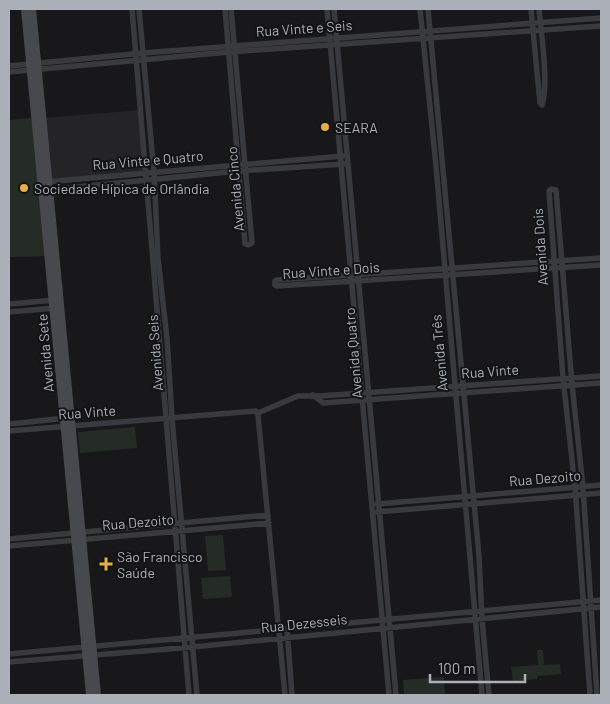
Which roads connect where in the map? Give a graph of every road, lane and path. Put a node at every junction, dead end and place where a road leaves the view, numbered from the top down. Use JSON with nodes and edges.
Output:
{"nodes":[{"id":1,"x":25,"y":9,"type":"edge"},
{"id":2,"x":32,"y":9,"type":"edge"},
{"id":3,"x":132,"y":9,"type":"edge"},
{"id":4,"x":139,"y":9,"type":"edge"},
{"id":5,"x":225,"y":9,"type":"edge"},
{"id":6,"x":231,"y":9,"type":"edge"},
{"id":7,"x":327,"y":9,"type":"edge"},
{"id":8,"x":334,"y":9,"type":"edge"},
{"id":9,"x":420,"y":9,"type":"edge"},
{"id":10,"x":428,"y":9,"type":"edge"},
{"id":11,"x":531,"y":9,"type":"edge"},
{"id":12,"x":539,"y":9,"type":"edge"},
{"id":13,"x":601,"y":18,"type":"edge"},
{"id":14,"x":540,"y":22,"type":"junction"},
{"id":15,"x":532,"y":23,"type":"junction"},
{"id":16,"x":601,"y":26,"type":"edge"},
{"id":17,"x":533,"y":30,"type":"junction"},
{"id":18,"x":540,"y":30,"type":"junction"},
{"id":19,"x":422,"y":31,"type":"junction"},
{"id":20,"x":430,"y":31,"type":"junction"},
{"id":21,"x":336,"y":37,"type":"junction"},
{"id":22,"x":329,"y":38,"type":"junction"},
{"id":23,"x":423,"y":38,"type":"junction"},
{"id":24,"x":431,"y":38,"type":"junction"},
{"id":25,"x":330,"y":45,"type":"junction"},
{"id":26,"x":338,"y":45,"type":"junction"},
{"id":27,"x":231,"y":49,"type":"junction"},
{"id":28,"x":144,"y":56,"type":"junction"},
{"id":29,"x":136,"y":57,"type":"junction"},
{"id":30,"x":9,"y":66,"type":"edge"},
{"id":31,"x":34,"y":67,"type":"junction"},
{"id":32,"x":9,"y":72,"type":"edge"},
{"id":33,"x":340,"y":156,"type":"junction"},
{"id":34,"x":347,"y":156,"type":"junction"},
{"id":35,"x":348,"y":163,"type":"junction"},
{"id":36,"x":245,"y":164,"type":"junction"},
{"id":37,"x":340,"y":164,"type":"junction"},
{"id":38,"x":238,"y":168,"type":"junction"},
{"id":39,"x":246,"y":171,"type":"junction"},
{"id":40,"x":154,"y":176,"type":"junction"},
{"id":41,"x":146,"y":177,"type":"junction"},
{"id":42,"x":46,"y":186,"type":"junction"},
{"id":43,"x":601,"y":258,"type":"edge"},
{"id":44,"x":553,"y":260,"type":"junction"},
{"id":45,"x":561,"y":260,"type":"junction"},
{"id":46,"x":601,"y":265,"type":"edge"},
{"id":47,"x":452,"y":267,"type":"junction"},
{"id":48,"x":554,"y":267,"type":"junction"},
{"id":49,"x":562,"y":267,"type":"junction"},
{"id":50,"x":444,"y":268,"type":"junction"},
{"id":51,"x":445,"y":275,"type":"junction"},
{"id":52,"x":454,"y":275,"type":"junction"},
{"id":53,"x":351,"y":278,"type":"junction"},
{"id":54,"x":359,"y":278,"type":"junction"},
{"id":55,"x":9,"y":304,"type":"edge"},
{"id":56,"x":57,"y":304,"type":"junction"},
{"id":57,"x":9,"y":312,"type":"edge"},
{"id":58,"x":601,"y":376,"type":"edge"},
{"id":59,"x":571,"y":377,"type":"junction"},
{"id":60,"x":563,"y":378,"type":"junction"},
{"id":61,"x":601,"y":383,"type":"edge"},
{"id":62,"x":572,"y":384,"type":"junction"},
{"id":63,"x":463,"y":385,"type":"junction"},
{"id":64,"x":564,"y":385,"type":"junction"},
{"id":65,"x":455,"y":386,"type":"junction"},
{"id":66,"x":362,"y":392,"type":"junction"},
{"id":67,"x":369,"y":392,"type":"junction"},
{"id":68,"x":455,"y":393,"type":"junction"},
{"id":69,"x":463,"y":393,"type":"junction"},
{"id":70,"x":316,"y":395,"type":"junction"},
{"id":71,"x":370,"y":399,"type":"junction"},
{"id":72,"x":362,"y":400,"type":"junction"},
{"id":73,"x":257,"y":412,"type":"junction"},
{"id":74,"x":169,"y":418,"type":"junction"},
{"id":75,"x":68,"y":422,"type":"junction"},
{"id":76,"x":9,"y":424,"type":"edge"},
{"id":77,"x":9,"y":431,"type":"edge"},
{"id":78,"x":601,"y":485,"type":"edge"},
{"id":79,"x":576,"y":487,"type":"junction"},
{"id":80,"x":583,"y":487,"type":"junction"},
{"id":81,"x":601,"y":493,"type":"edge"},
{"id":82,"x":583,"y":494,"type":"junction"},
{"id":83,"x":576,"y":495,"type":"junction"},
{"id":84,"x":465,"y":497,"type":"junction"},
{"id":85,"x":473,"y":497,"type":"junction"},
{"id":86,"x":372,"y":504,"type":"junction"},
{"id":87,"x":379,"y":504,"type":"junction"},
{"id":88,"x":474,"y":504,"type":"junction"},
{"id":89,"x":467,"y":505,"type":"junction"},
{"id":90,"x":380,"y":512,"type":"junction"},
{"id":91,"x":372,"y":513,"type":"junction"},
{"id":92,"x":268,"y":515,"type":"junction"},
{"id":93,"x":178,"y":523,"type":"junction"},
{"id":94,"x":269,"y":523,"type":"junction"},
{"id":95,"x":179,"y":531,"type":"junction"},
{"id":96,"x":79,"y":537,"type":"junction"},
{"id":97,"x":9,"y":539,"type":"edge"},
{"id":98,"x":9,"y":546,"type":"edge"},
{"id":99,"x":601,"y":600,"type":"edge"},
{"id":100,"x":583,"y":601,"type":"junction"},
{"id":101,"x":590,"y":601,"type":"junction"},
{"id":102,"x":601,"y":607,"type":"edge"},
{"id":103,"x":591,"y":608,"type":"junction"},
{"id":104,"x":584,"y":609,"type":"junction"},
{"id":105,"x":479,"y":612,"type":"junction"},
{"id":106,"x":479,"y":619,"type":"junction"},
{"id":107,"x":382,"y":620,"type":"junction"},
{"id":108,"x":389,"y":620,"type":"junction"},
{"id":109,"x":383,"y":628,"type":"junction"},
{"id":110,"x":390,"y":628,"type":"junction"},
{"id":111,"x":287,"y":629,"type":"junction"},
{"id":112,"x":279,"y":630,"type":"junction"},
{"id":113,"x":287,"y":637,"type":"junction"},
{"id":114,"x":192,"y":638,"type":"junction"},
{"id":115,"x":279,"y":638,"type":"junction"},
{"id":116,"x":184,"y":639,"type":"junction"},
{"id":117,"x":185,"y":647,"type":"junction"},
{"id":118,"x":193,"y":647,"type":"junction"},
{"id":119,"x":90,"y":651,"type":"junction"},
{"id":120,"x":9,"y":654,"type":"edge"},
{"id":121,"x":9,"y":662,"type":"edge"},
{"id":122,"x":90,"y":695,"type":"edge"},
{"id":123,"x":97,"y":695,"type":"edge"},
{"id":124,"x":189,"y":695,"type":"edge"},
{"id":125,"x":196,"y":695,"type":"edge"},
{"id":126,"x":285,"y":695,"type":"edge"},
{"id":127,"x":292,"y":695,"type":"edge"},
{"id":128,"x":389,"y":695,"type":"edge"},
{"id":129,"x":396,"y":695,"type":"edge"},
{"id":130,"x":482,"y":695,"type":"edge"},
{"id":131,"x":489,"y":695,"type":"edge"},
{"id":132,"x":590,"y":695,"type":"edge"},
{"id":133,"x":597,"y":695,"type":"edge"}],
"edges":[{"from":1,"to":31,"type":"street","name":"Avenida Sete"},
{"from":2,"to":31,"type":"street","name":"Avenida Sete"},
{"from":3,"to":29,"type":"street","name":"Avenida Seis"},
{"from":4,"to":28,"type":"street","name":"Avenida Seis"},
{"from":5,"to":27,"type":"street","name":"Avenida Cinco"},
{"from":6,"to":27,"type":"street","name":"Avenida Cinco"},
{"from":7,"to":22,"type":"street","name":"Avenida Quatro"},
{"from":8,"to":21,"type":"street","name":"Avenida Quatro"},
{"from":9,"to":19,"type":"street","name":"Avenida Três"},
{"from":10,"to":20,"type":"street","name":"Avenida Três"},
{"from":11,"to":15,"type":"street"},
{"from":12,"to":14,"type":"street"},
{"from":13,"to":14,"type":"street","name":"Rua Vinte e Seis"},
{"from":14,"to":15,"type":"street","name":"Rua Vinte e Seis"},
{"from":14,"to":18,"type":"street"},
{"from":15,"to":17,"type":"street"},
{"from":15,"to":20,"type":"street","name":"Rua Vinte e Seis"},
{"from":16,"to":18,"type":"street","name":"Rua Vinte e Seis"},
{"from":17,"to":18,"type":"street","name":"Rua Vinte e Seis"},
{"from":17,"to":18,"type":"street"},
{"from":17,"to":24,"type":"street","name":"Rua Vinte e Seis"},
{"from":19,"to":20,"type":"street","name":"Rua Vinte e Seis"},
{"from":19,"to":21,"type":"street","name":"Rua Vinte e Seis"},
{"from":19,"to":23,"type":"street","name":"Avenida Três"},
{"from":20,"to":24,"type":"street","name":"Avenida Três"},
{"from":21,"to":22,"type":"street","name":"Rua Vinte e Seis"},
{"from":21,"to":26,"type":"street","name":"Avenida Quatro"},
{"from":22,"to":25,"type":"street","name":"Avenida Quatro"},
{"from":22,"to":27,"type":"street","name":"Rua Vinte e Seis"},
{"from":23,"to":24,"type":"street","name":"Rua Vinte e Seis"},
{"from":23,"to":26,"type":"street","name":"Rua Vinte e Seis"},
{"from":23,"to":50,"type":"street","name":"Avenida Três"},
{"from":24,"to":47,"type":"street","name":"Avenida Três"},
{"from":25,"to":26,"type":"street","name":"Rua Vinte e Seis"},
{"from":25,"to":27,"type":"street","name":"Rua Vinte e Seis"},
{"from":25,"to":33,"type":"street","name":"Avenida Quatro"},
{"from":26,"to":34,"type":"street","name":"Avenida Quatro"},
{"from":27,"to":28,"type":"street","name":"Rua Vinte e Seis"},
{"from":27,"to":36,"type":"street","name":"Avenida Cinco"},
{"from":27,"to":38,"type":"street","name":"Avenida Cinco"},
{"from":28,"to":29,"type":"street","name":"Rua Vinte e Seis"},
{"from":28,"to":40,"type":"street","name":"Avenida Seis"},
{"from":29,"to":31,"type":"street","name":"Rua Vinte e Seis"},
{"from":29,"to":41,"type":"street","name":"Avenida Seis"},
{"from":30,"to":31,"type":"street","name":"Rua Vinte e Seis"},
{"from":31,"to":32,"type":"street","name":"Rua Vinte e Seis"},
{"from":31,"to":42,"type":"street","name":"Avenida Sete"},
{"from":33,"to":34,"type":"street","name":"Rua Vinte e Quatro"},
{"from":33,"to":36,"type":"street","name":"Rua Vinte e Quatro"},
{"from":33,"to":37,"type":"street","name":"Avenida Quatro"},
{"from":34,"to":35,"type":"street","name":"Avenida Quatro"},
{"from":35,"to":37,"type":"street","name":"Rua Vinte e Quatro"},
{"from":35,"to":54,"type":"street","name":"Avenida Quatro"},
{"from":36,"to":38,"type":"street","name":"Rua Vinte e Quatro"},
{"from":36,"to":39,"type":"street","name":"Avenida Cinco"},
{"from":37,"to":39,"type":"street","name":"Rua Vinte e Quatro"},
{"from":37,"to":53,"type":"street","name":"Avenida Quatro"},
{"from":38,"to":39,"type":"street","name":"Rua Vinte e Quatro"},
{"from":38,"to":39,"type":"street","name":"Avenida Cinco"},
{"from":38,"to":40,"type":"street","name":"Rua Vinte e Quatro"},
{"from":40,"to":41,"type":"street","name":"Rua Vinte e Quatro"},
{"from":40,"to":74,"type":"street","name":"Avenida Seis"},
{"from":41,"to":42,"type":"street","name":"Rua Vinte e Quatro"},
{"from":41,"to":74,"type":"street","name":"Avenida Seis"},
{"from":42,"to":56,"type":"street","name":"Avenida Sete"},
{"from":43,"to":45,"type":"street","name":"Rua Vinte e Dois"},
{"from":44,"to":45,"type":"street","name":"Rua Vinte e Dois"},
{"from":44,"to":45,"type":"street","name":"Avenida Dois"},
{"from":44,"to":47,"type":"street","name":"Rua Vinte e Dois"},
{"from":44,"to":48,"type":"street","name":"Avenida Dois"},
{"from":45,"to":49,"type":"street","name":"Avenida Dois"},
{"from":46,"to":49,"type":"street","name":"Rua Vinte e Dois"},
{"from":47,"to":50,"type":"street","name":"Rua Vinte e Dois"},
{"from":47,"to":52,"type":"street","name":"Avenida Três"},
{"from":48,"to":49,"type":"street","name":"Rua Vinte e Dois"},
{"from":48,"to":52,"type":"street","name":"Rua Vinte e Dois"},
{"from":48,"to":60,"type":"street","name":"Avenida Dois"},
{"from":49,"to":59,"type":"street","name":"Avenida Dois"},
{"from":50,"to":51,"type":"street","name":"Avenida Três"},
{"from":50,"to":54,"type":"street","name":"Rua Vinte e Dois"},
{"from":51,"to":52,"type":"street","name":"Rua Vinte e Dois"},
{"from":51,"to":54,"type":"street","name":"Rua Vinte e Dois"},
{"from":51,"to":65,"type":"street","name":"Avenida Três"},
{"from":52,"to":63,"type":"street","name":"Avenida Três"},
{"from":53,"to":53,"type":"street","name":"Rua Vinte e Dois"},
{"from":53,"to":54,"type":"street","name":"Rua Vinte e Dois"},
{"from":53,"to":66,"type":"street","name":"Avenida Quatro"},
{"from":54,"to":67,"type":"street","name":"Avenida Quatro"},
{"from":55,"to":56,"type":"street"},
{"from":56,"to":57,"type":"street"},
{"from":56,"to":75,"type":"street","name":"Avenida Sete"},
{"from":58,"to":59,"type":"street","name":"Rua Vinte"},
{"from":59,"to":60,"type":"street","name":"Rua Vinte"},
{"from":59,"to":62,"type":"street","name":"Avenida Dois"},
{"from":60,"to":63,"type":"street","name":"Rua Vinte"},
{"from":60,"to":64,"type":"street","name":"Avenida Dois"},
{"from":61,"to":62,"type":"street","name":"Rua Vinte"},
{"from":62,"to":64,"type":"street","name":"Rua Vinte"},
{"from":62,"to":80,"type":"street","name":"Avenida Dois"},
{"from":63,"to":65,"type":"street","name":"Rua Vinte"},
{"from":63,"to":69,"type":"street","name":"Avenida Três"},
{"from":64,"to":69,"type":"street","name":"Rua Vinte"},
{"from":64,"to":79,"type":"street","name":"Avenida Dois"},
{"from":65,"to":67,"type":"street","name":"Rua Vinte"},
{"from":65,"to":68,"type":"street","name":"Avenida Três"},
{"from":66,"to":67,"type":"street","name":"Rua Vinte"},
{"from":66,"to":70,"type":"street","name":"Rua Vinte"},
{"from":66,"to":72,"type":"street","name":"Avenida Quatro"},
{"from":67,"to":71,"type":"street","name":"Avenida Quatro"},
{"from":68,"to":69,"type":"street","name":"Rua Vinte"},
{"from":68,"to":71,"type":"street","name":"Rua Vinte"},
{"from":68,"to":84,"type":"street","name":"Avenida Três"},
{"from":69,"to":85,"type":"street","name":"Avenida Três"},
{"from":70,"to":72,"type":"street","name":"Rua Vinte"},
{"from":70,"to":73,"type":"street","name":"Rua Vinte"},
{"from":71,"to":72,"type":"street","name":"Rua Vinte"},
{"from":71,"to":87,"type":"street","name":"Avenida Quatro"},
{"from":72,"to":86,"type":"street","name":"Avenida Quatro"},
{"from":73,"to":74,"type":"street","name":"Rua Vinte"},
{"from":73,"to":92,"type":"street"},
{"from":74,"to":75,"type":"street","name":"Rua Vinte"},
{"from":74,"to":93,"type":"street","name":"Avenida Seis"},
{"from":75,"to":76,"type":"street","name":"Rua Vinte"},
{"from":75,"to":77,"type":"street","name":"Rua Vinte"},
{"from":75,"to":96,"type":"street","name":"Avenida Sete"},
{"from":78,"to":80,"type":"street","name":"Rua Dezoito"},
{"from":79,"to":80,"type":"street","name":"Rua Dezoito"},
{"from":79,"to":83,"type":"street","name":"Avenida Dois"},
{"from":79,"to":85,"type":"street","name":"Rua Dezoito"},
{"from":80,"to":82,"type":"street","name":"Avenida Dois"},
{"from":81,"to":82,"type":"street","name":"Rua Dezoito"},
{"from":82,"to":83,"type":"street","name":"Rua Dezoito"},
{"from":82,"to":101,"type":"street","name":"Avenida Dois"},
{"from":83,"to":88,"type":"street","name":"Rua Dezoito"},
{"from":83,"to":100,"type":"street","name":"Avenida Dois"},
{"from":84,"to":85,"type":"street","name":"Rua Dezoito"},
{"from":84,"to":87,"type":"street","name":"Rua Dezoito"},
{"from":84,"to":89,"type":"street","name":"Avenida Três"},
{"from":85,"to":88,"type":"street","name":"Avenida Três"},
{"from":86,"to":87,"type":"street","name":"Rua Dezoito"},
{"from":86,"to":91,"type":"street","name":"Avenida Quatro"},
{"from":87,"to":90,"type":"street","name":"Avenida Quatro"},
{"from":88,"to":89,"type":"street","name":"Rua Dezoito"},
{"from":88,"to":105,"type":"street","name":"Avenida Três"},
{"from":89,"to":90,"type":"street","name":"Rua Dezoito"},
{"from":89,"to":105,"type":"street","name":"Avenida Três"},
{"from":90,"to":91,"type":"street","name":"Rua Dezoito"},
{"from":90,"to":108,"type":"street","name":"Avenida Quatro"},
{"from":91,"to":107,"type":"street","name":"Avenida Quatro"},
{"from":92,"to":93,"type":"street","name":"Rua Dezoito"},
{"from":92,"to":94,"type":"street"},
{"from":93,"to":95,"type":"street","name":"Avenida Seis"},
{"from":93,"to":96,"type":"street","name":"Rua Dezoito"},
{"from":94,"to":95,"type":"street","name":"Rua Dezoito"},
{"from":94,"to":112,"type":"street"},
{"from":95,"to":96,"type":"street","name":"Rua Dezoito"},
{"from":95,"to":114,"type":"street","name":"Avenida Seis"},
{"from":95,"to":116,"type":"street","name":"Avenida Seis"},
{"from":96,"to":97,"type":"street","name":"Rua Dezoito"},
{"from":96,"to":98,"type":"street","name":"Rua Dezoito"},
{"from":96,"to":119,"type":"street","name":"Avenida Sete"},
{"from":99,"to":101,"type":"street","name":"Rua Dezesseis"},
{"from":100,"to":101,"type":"street","name":"Rua Dezesseis"},
{"from":100,"to":104,"type":"street","name":"Avenida Dois"},
{"from":100,"to":105,"type":"street","name":"Rua Dezesseis"},
{"from":101,"to":103,"type":"street","name":"Avenida Dois"},
{"from":102,"to":103,"type":"street","name":"Rua Dezesseis"},
{"from":103,"to":104,"type":"street","name":"Rua Dezesseis"},
{"from":103,"to":133,"type":"street","name":"Avenida Dois"},
{"from":104,"to":106,"type":"street","name":"Rua Dezesseis"},
{"from":104,"to":132,"type":"street","name":"Avenida Dois"},
{"from":105,"to":106,"type":"street","name":"Avenida Três"},
{"from":105,"to":108,"type":"street","name":"Rua Dezesseis"},
{"from":106,"to":110,"type":"street","name":"Rua Dezesseis"},
{"from":106,"to":130,"type":"street","name":"Avenida Três"},
{"from":106,"to":131,"type":"street","name":"Avenida Três"},
{"from":107,"to":108,"type":"street","name":"Rua Dezesseis"},
{"from":107,"to":109,"type":"street","name":"Avenida Quatro"},
{"from":107,"to":111,"type":"street","name":"Rua Dezesseis"},
{"from":108,"to":110,"type":"street","name":"Avenida Quatro"},
{"from":109,"to":110,"type":"street","name":"Rua Dezesseis"},
{"from":109,"to":113,"type":"street","name":"Rua Dezesseis"},
{"from":109,"to":128,"type":"street","name":"Avenida Quatro"},
{"from":110,"to":129,"type":"street","name":"Avenida Quatro"},
{"from":111,"to":112,"type":"street","name":"Rua Dezesseis"},
{"from":111,"to":113,"type":"street"},
{"from":112,"to":114,"type":"street","name":"Rua Dezesseis"},
{"from":112,"to":115,"type":"street"},
{"from":113,"to":115,"type":"street","name":"Rua Dezesseis"},
{"from":113,"to":127,"type":"street"},
{"from":114,"to":116,"type":"street","name":"Rua Dezesseis"},
{"from":114,"to":118,"type":"street","name":"Avenida Seis"},
{"from":115,"to":118,"type":"street","name":"Rua Dezesseis"},
{"from":115,"to":126,"type":"street"},
{"from":116,"to":117,"type":"street","name":"Avenida Seis"},
{"from":116,"to":119,"type":"street","name":"Rua Dezesseis"},
{"from":117,"to":118,"type":"street","name":"Rua Dezesseis"},
{"from":117,"to":119,"type":"street","name":"Rua Dezesseis"},
{"from":117,"to":124,"type":"street","name":"Avenida Seis"},
{"from":118,"to":125,"type":"street","name":"Avenida Seis"},
{"from":119,"to":120,"type":"street","name":"Rua Dezesseis"},
{"from":119,"to":121,"type":"street","name":"Rua Dezesseis"},
{"from":119,"to":122,"type":"street","name":"Avenida Sete"},
{"from":119,"to":123,"type":"street","name":"Avenida Sete"}]}
